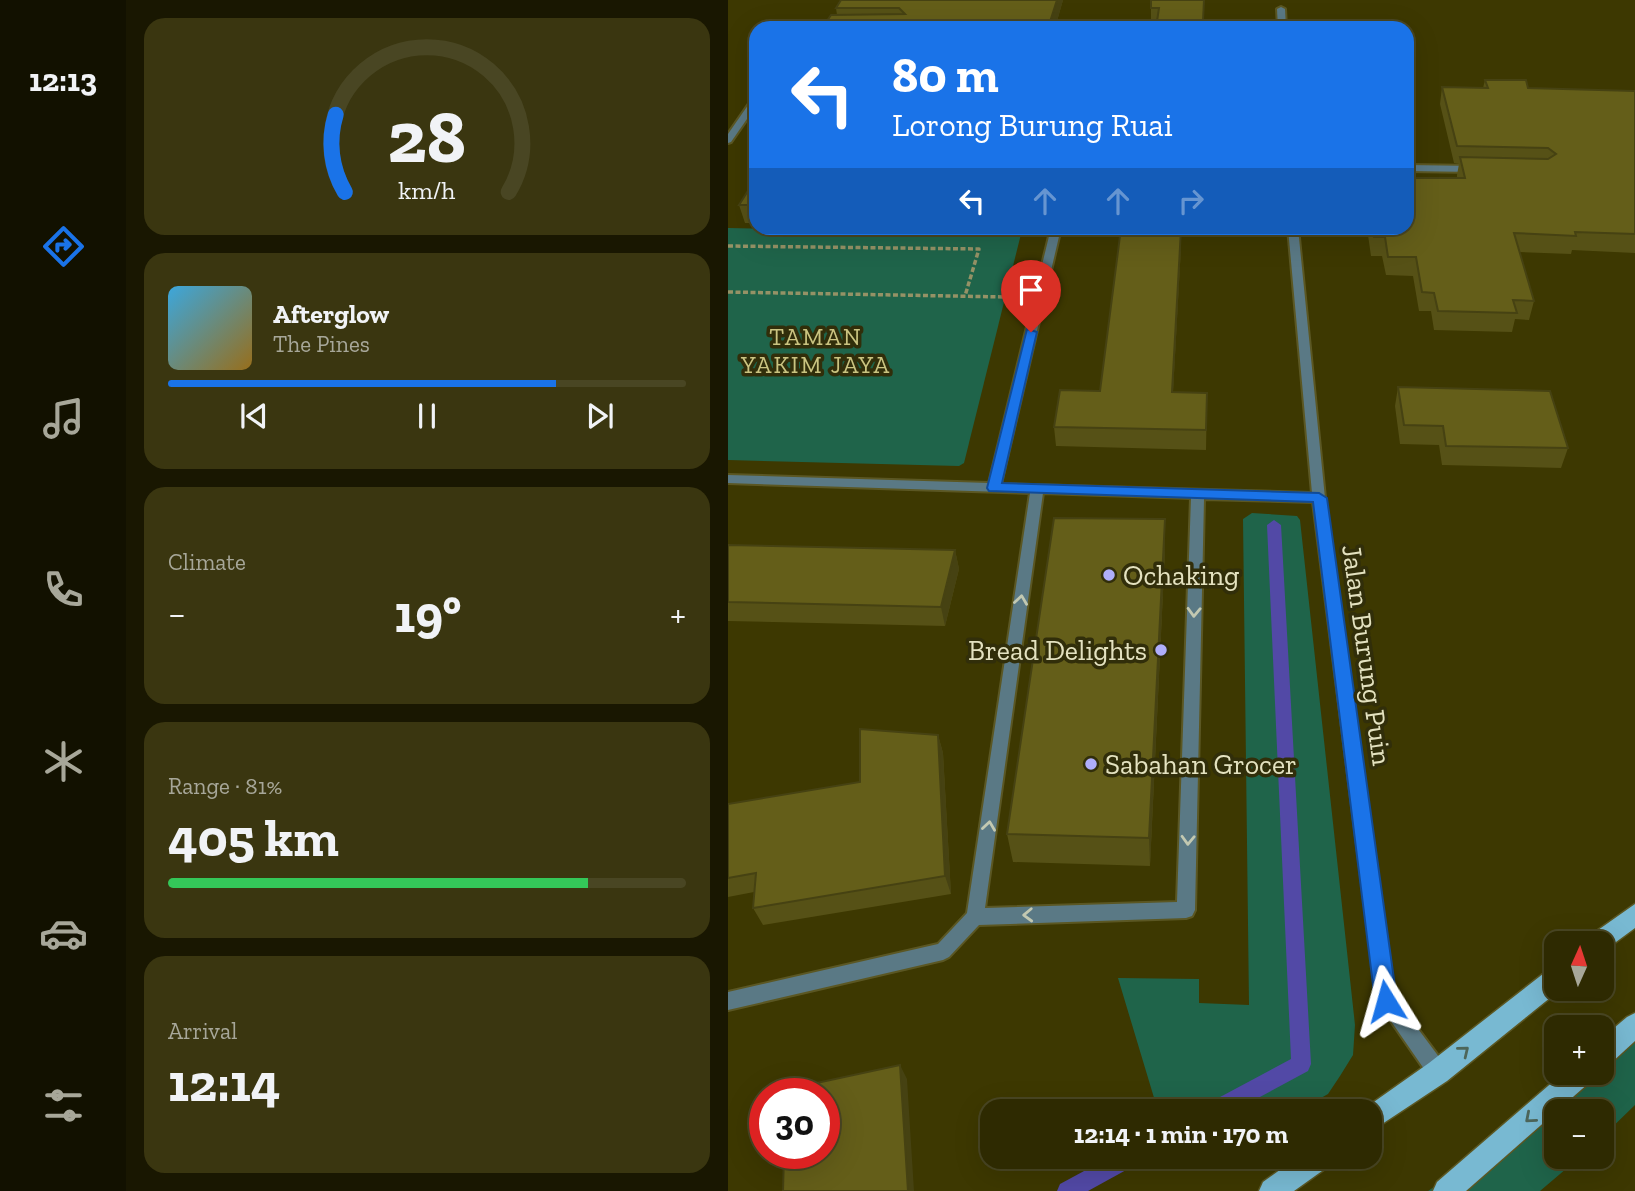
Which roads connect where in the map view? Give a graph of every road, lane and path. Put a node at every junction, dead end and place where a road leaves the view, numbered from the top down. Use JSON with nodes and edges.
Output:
{"nodes":[{"id":1,"x":1281,"y":9,"type":"dead end"},
{"id":2,"x":1282,"y":21,"type":"edge"},
{"id":3,"x":749,"y":110,"type":"edge"},
{"id":4,"x":728,"y":140,"type":"edge"},
{"id":5,"x":1414,"y":168,"type":"edge"},
{"id":6,"x":1489,"y":170,"type":"edge"},
{"id":7,"x":1054,"y":235,"type":"edge"},
{"id":8,"x":1294,"y":235,"type":"edge"},
{"id":9,"x":728,"y":246,"type":"edge"},
{"id":10,"x":728,"y":292,"type":"edge"},
{"id":11,"x":965,"y":296,"type":"junction"},
{"id":12,"x":1012,"y":297,"type":"dead end"},
{"id":13,"x":728,"y":479,"type":"edge"},
{"id":14,"x":994,"y":488,"type":"junction"},
{"id":15,"x":1037,"y":489,"type":"junction"},
{"id":16,"x":1198,"y":495,"type":"junction"},
{"id":17,"x":1319,"y":498,"type":"junction"},
{"id":18,"x":1635,"y":915,"type":"edge"},
{"id":19,"x":975,"y":918,"type":"junction"},
{"id":20,"x":1614,"y":931,"type":"edge"},
{"id":21,"x":1544,"y":988,"type":"edge"},
{"id":22,"x":728,"y":1001,"type":"edge"},
{"id":23,"x":1635,"y":1025,"type":"edge"},
{"id":24,"x":1614,"y":1044,"type":"edge"},
{"id":25,"x":1438,"y":1072,"type":"junction"},
{"id":26,"x":1567,"y":1085,"type":"edge"},
{"id":27,"x":1382,"y":1112,"type":"edge"},
{"id":28,"x":1303,"y":1169,"type":"edge"},
{"id":29,"x":1272,"y":1191,"type":"edge"},
{"id":30,"x":1446,"y":1191,"type":"edge"}],
"edges":[{"from":1,"to":2,"type":"street"},
{"from":3,"to":4,"type":"street"},
{"from":5,"to":6,"type":"street"},
{"from":7,"to":14,"type":"street"},
{"from":8,"to":17,"type":"street","name":"Jalan Burung Puin"},
{"from":9,"to":11,"type":"path"},
{"from":10,"to":11,"type":"path"},
{"from":11,"to":12,"type":"path"},
{"from":13,"to":14,"type":"street"},
{"from":14,"to":15,"type":"street"},
{"from":15,"to":16,"type":"street"},
{"from":19,"to":15,"type":"street","one_way":true},
{"from":16,"to":17,"type":"street"},
{"from":16,"to":19,"type":"street","one_way":true},
{"from":17,"to":25,"type":"street","name":"Jalan Burung Puin"},
{"from":18,"to":20,"type":"main road"},
{"from":19,"to":22,"type":"street"},
{"from":25,"to":21,"type":"main road","one_way":true},
{"from":23,"to":24,"type":"main road"},
{"from":25,"to":27,"type":"main road"},
{"from":26,"to":30,"type":"main road","one_way":true},
{"from":28,"to":29,"type":"main road"}]}
